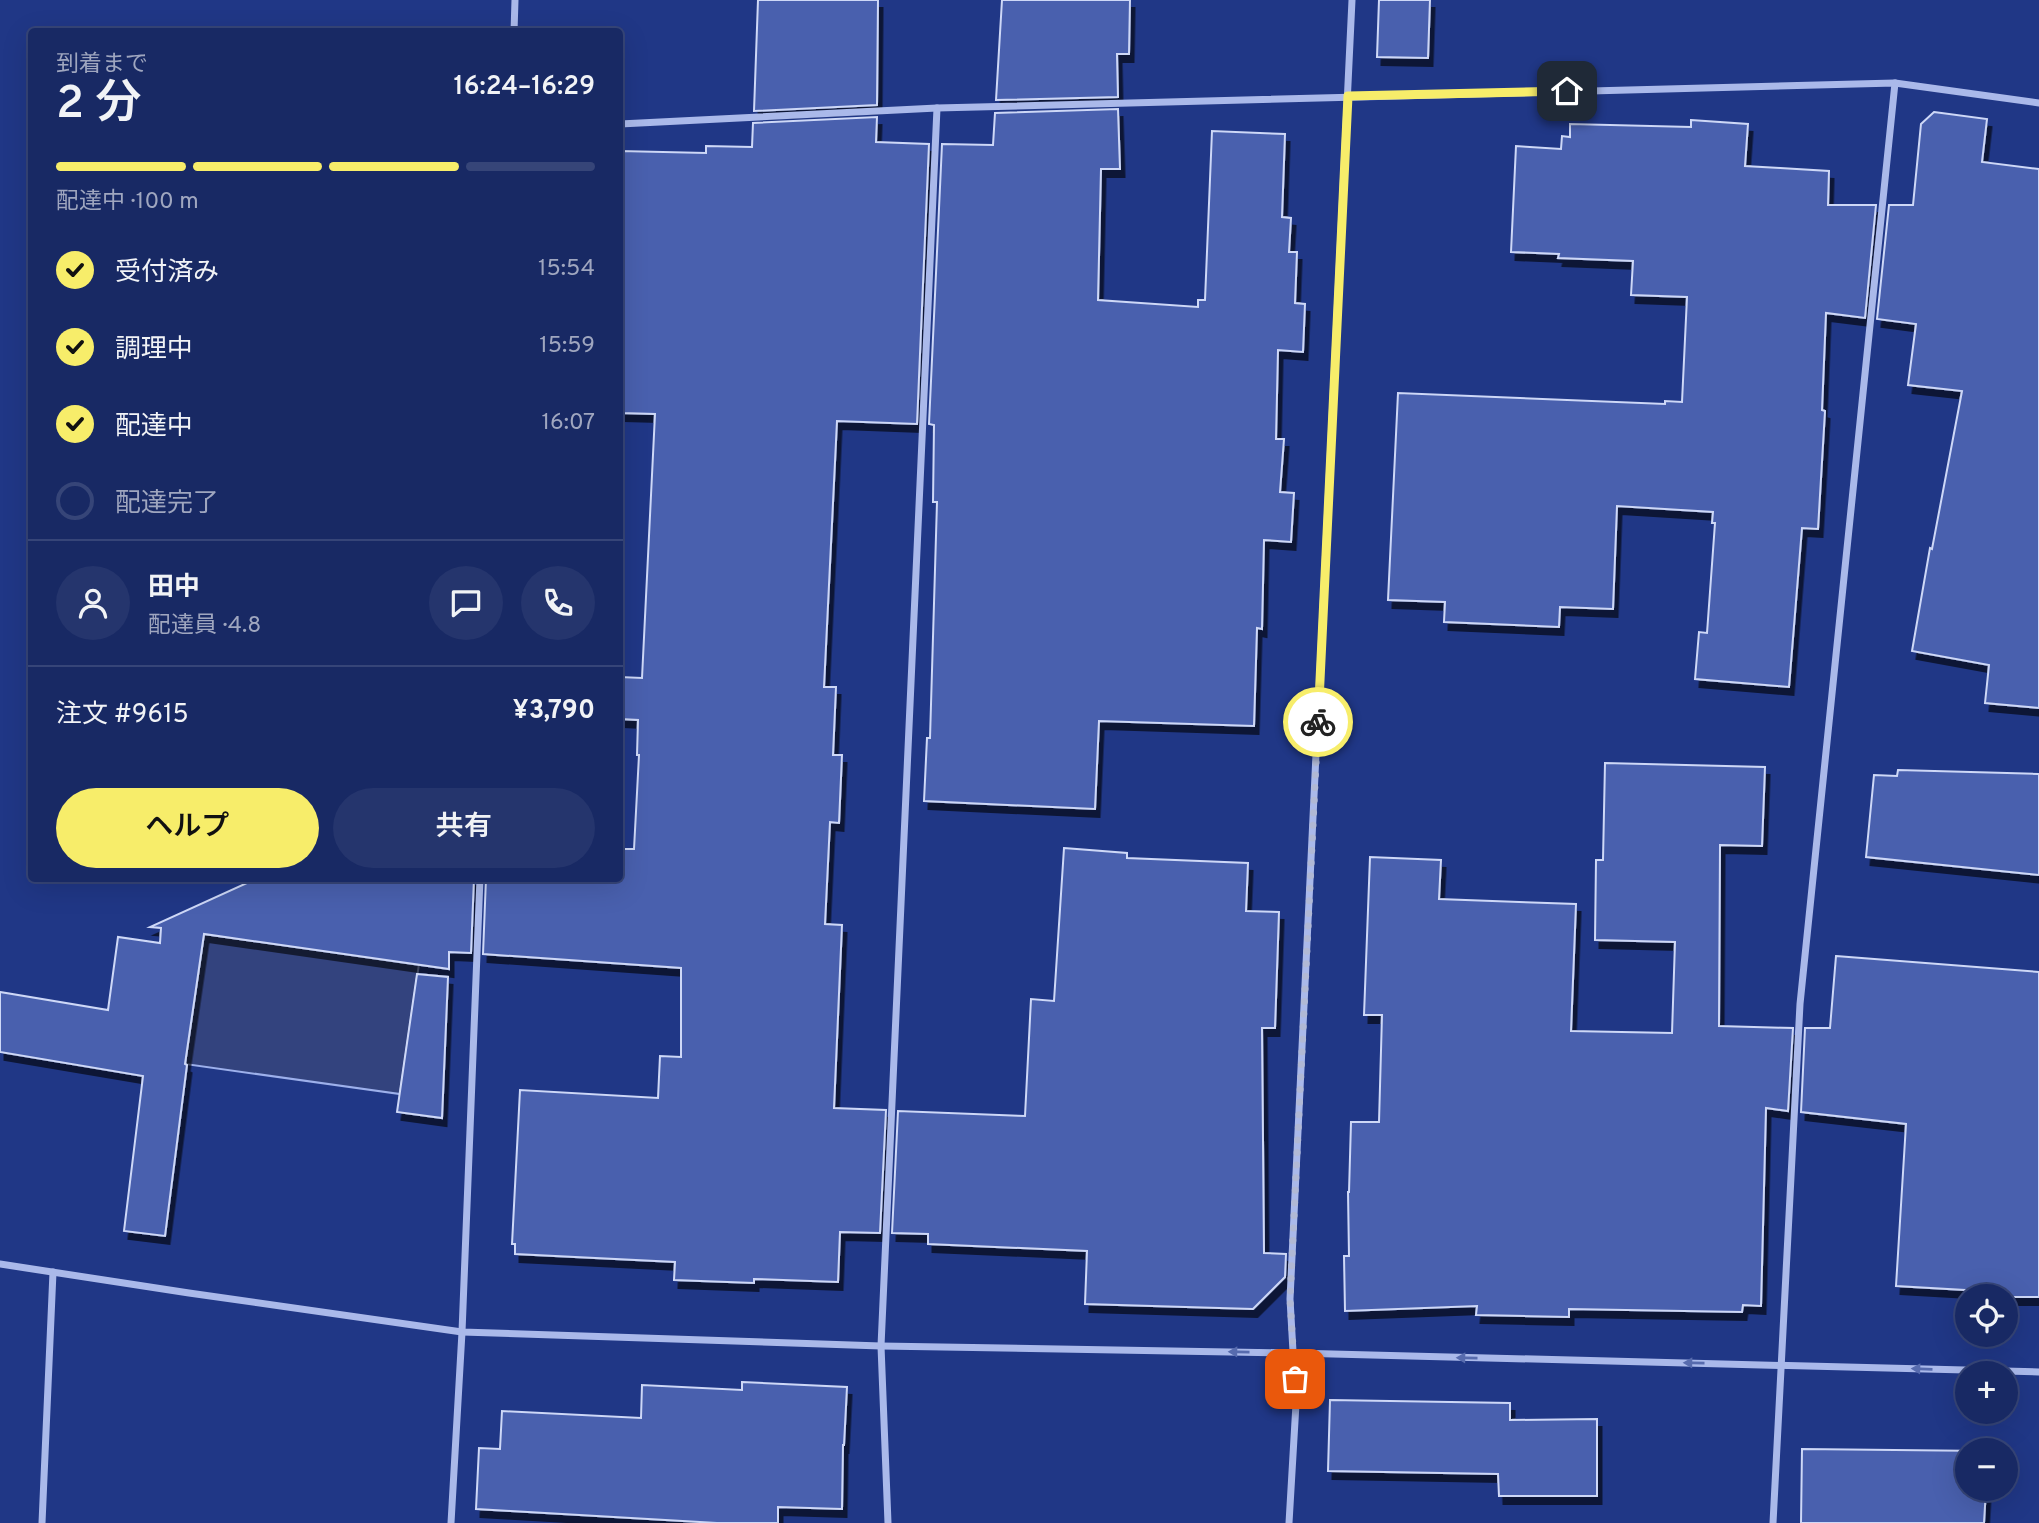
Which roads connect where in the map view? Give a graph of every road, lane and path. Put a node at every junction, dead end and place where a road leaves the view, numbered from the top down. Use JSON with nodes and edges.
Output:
{"nodes":[{"id":1,"x":515,"y":0,"type":"edge"},
{"id":2,"x":1352,"y":0,"type":"edge"},
{"id":3,"x":514,"y":28,"type":"edge"},
{"id":4,"x":1895,"y":83,"type":"junction"},
{"id":5,"x":1348,"y":96,"type":"junction"},
{"id":6,"x":2039,"y":103,"type":"edge"},
{"id":7,"x":937,"y":108,"type":"junction"},
{"id":8,"x":623,"y":124,"type":"edge"},
{"id":9,"x":480,"y":882,"type":"edge"},
{"id":10,"x":0,"y":1264,"type":"edge"},
{"id":11,"x":53,"y":1272,"type":"junction"},
{"id":12,"x":462,"y":1332,"type":"junction"},
{"id":13,"x":881,"y":1346,"type":"junction"},
{"id":14,"x":1294,"y":1353,"type":"junction"},
{"id":15,"x":1781,"y":1365,"type":"junction"},
{"id":16,"x":2039,"y":1372,"type":"edge"},
{"id":17,"x":42,"y":1523,"type":"edge"},
{"id":18,"x":451,"y":1523,"type":"edge"},
{"id":19,"x":888,"y":1523,"type":"edge"},
{"id":20,"x":1289,"y":1523,"type":"edge"},
{"id":21,"x":1773,"y":1523,"type":"edge"}],
"edges":[{"from":1,"to":3,"type":"street"},
{"from":2,"to":5,"type":"street"},
{"from":4,"to":5,"type":"street"},
{"from":4,"to":6,"type":"street"},
{"from":4,"to":15,"type":"street"},
{"from":5,"to":7,"type":"street"},
{"from":5,"to":14,"type":"street"},
{"from":7,"to":8,"type":"street"},
{"from":7,"to":13,"type":"street"},
{"from":9,"to":12,"type":"street"},
{"from":10,"to":11,"type":"street"},
{"from":11,"to":12,"type":"street"},
{"from":11,"to":17,"type":"street"},
{"from":12,"to":13,"type":"street"},
{"from":12,"to":18,"type":"street"},
{"from":14,"to":13,"type":"street","one_way":true},
{"from":13,"to":19,"type":"street"},
{"from":15,"to":14,"type":"street","one_way":true},
{"from":14,"to":20,"type":"street"},
{"from":16,"to":15,"type":"street","one_way":true},
{"from":15,"to":21,"type":"street"}]}
